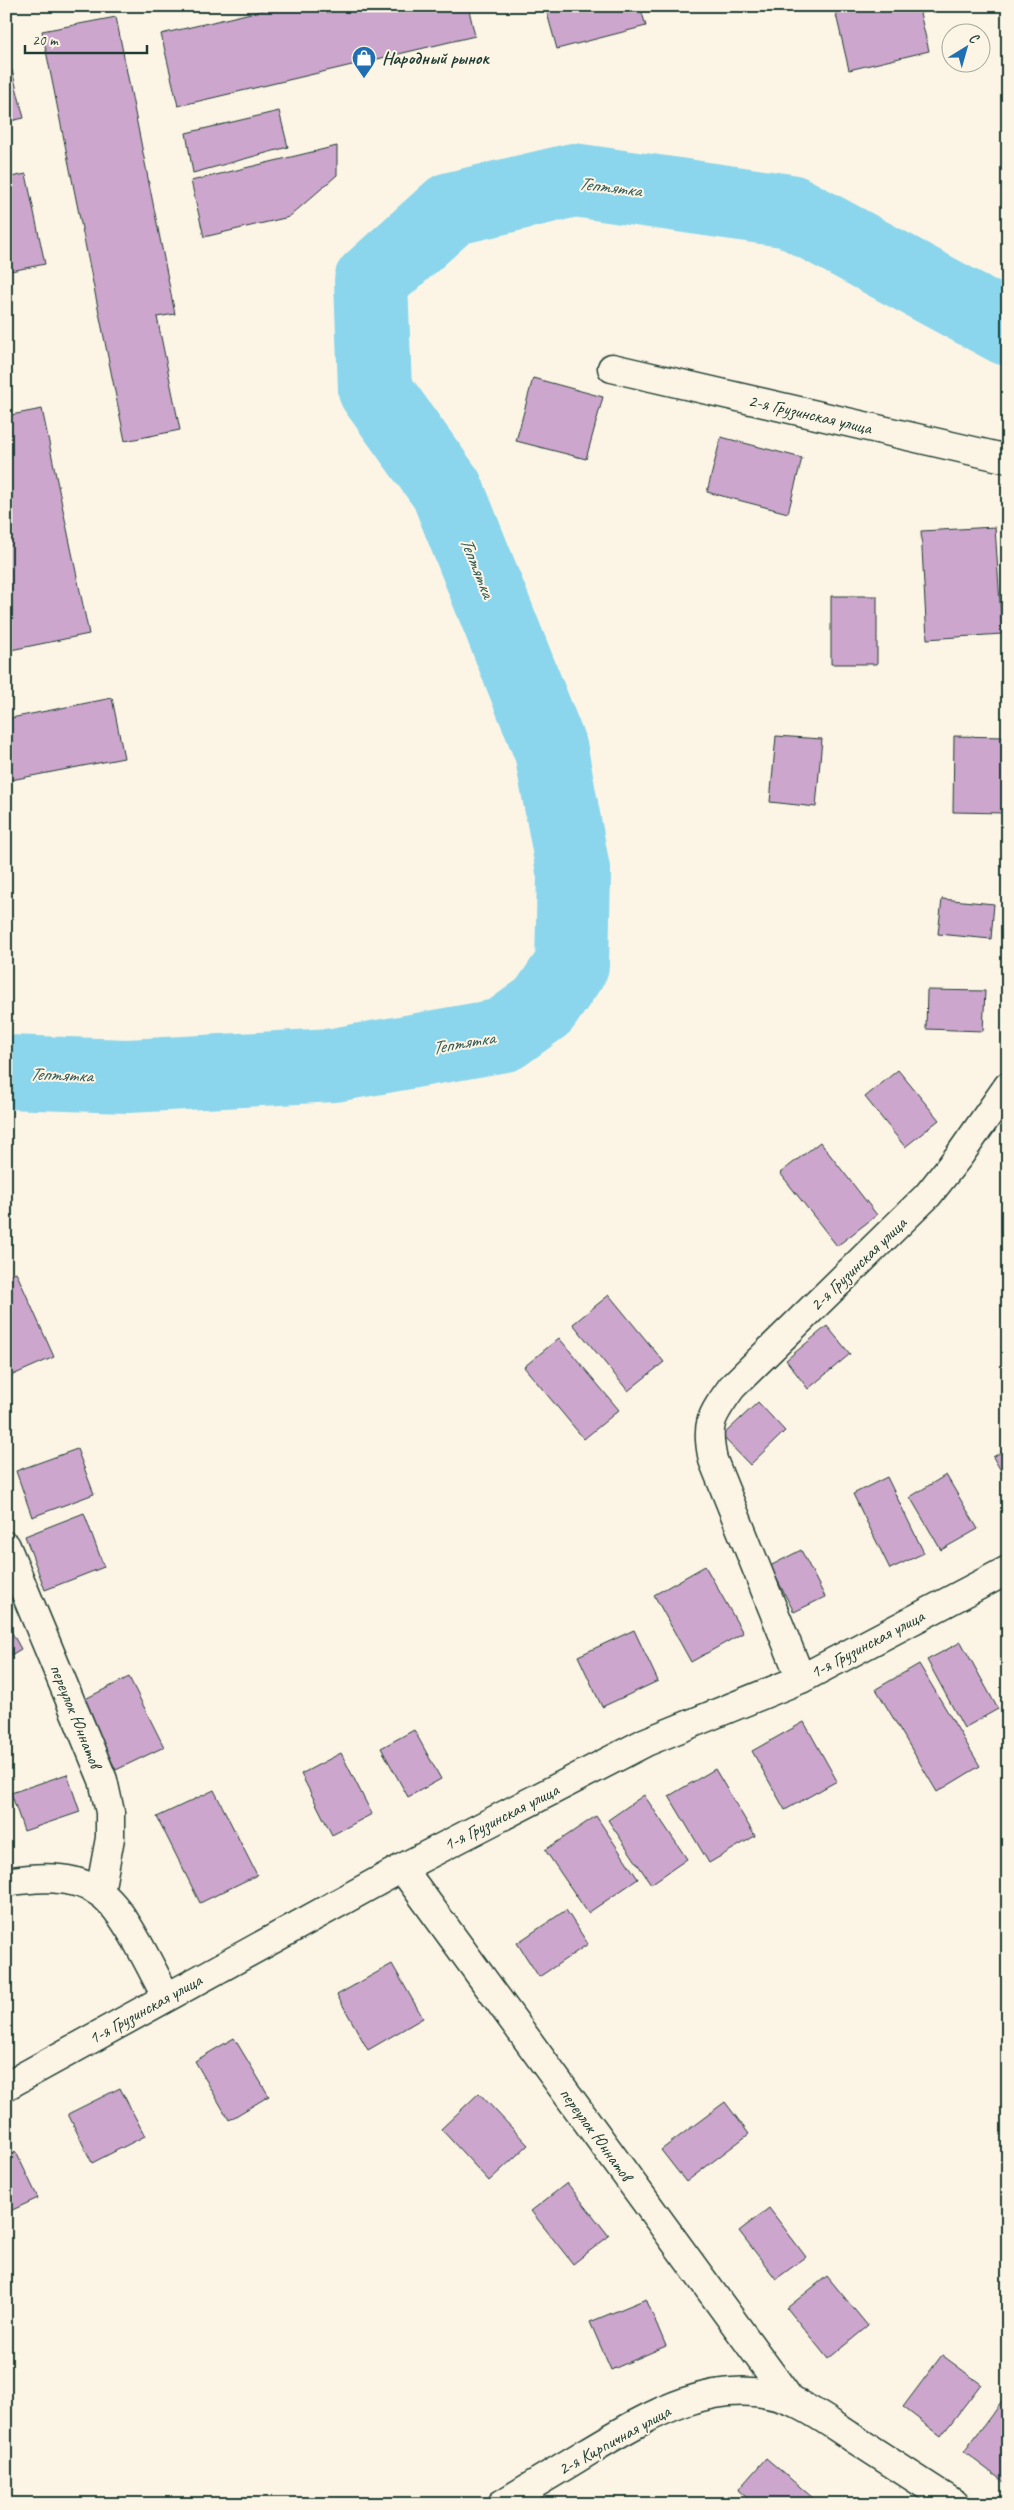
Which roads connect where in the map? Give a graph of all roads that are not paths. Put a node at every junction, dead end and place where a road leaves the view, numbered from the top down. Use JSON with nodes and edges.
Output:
{"nodes":[{"id":1,"x":612,"y":368,"type":"dead end"},
{"id":2,"x":1008,"y":459,"type":"edge"},
{"id":3,"x":1008,"y":1086,"type":"edge"},
{"id":4,"x":6,"y":1546,"type":"edge"},
{"id":5,"x":1008,"y":1570,"type":"edge"},
{"id":6,"x":801,"y":1680,"type":"junction"},
{"id":7,"x":402,"y":1868,"type":"junction"},
{"id":8,"x":6,"y":1882,"type":"edge"},
{"id":9,"x":100,"y":1892,"type":"junction"},
{"id":10,"x":166,"y":1996,"type":"junction"},
{"id":11,"x":6,"y":2086,"type":"edge"},
{"id":12,"x":791,"y":2401,"type":"junction"},
{"id":13,"x":502,"y":2504,"type":"edge"},
{"id":14,"x":955,"y":2504,"type":"edge"}],
"edges":[{"from":1,"to":2,"type":"street","name":"2-я Грузинская улица"},
{"from":3,"to":6,"type":"street","name":"2-я Грузинская улица"},
{"from":4,"to":9,"type":"street","name":"переулок Юннатов"},
{"from":5,"to":6,"type":"street","name":"1-я Грузинская улица"},
{"from":6,"to":7,"type":"street","name":"1-я Грузинская улица"},
{"from":7,"to":10,"type":"street","name":"1-я Грузинская улица"},
{"from":7,"to":12,"type":"street","name":"переулок Юннатов"},
{"from":8,"to":9,"type":"street"},
{"from":9,"to":10,"type":"street"},
{"from":10,"to":11,"type":"street","name":"1-я Грузинская улица"},
{"from":12,"to":13,"type":"street","name":"2-я Кирпичная улица"},
{"from":12,"to":14,"type":"street"}]}
